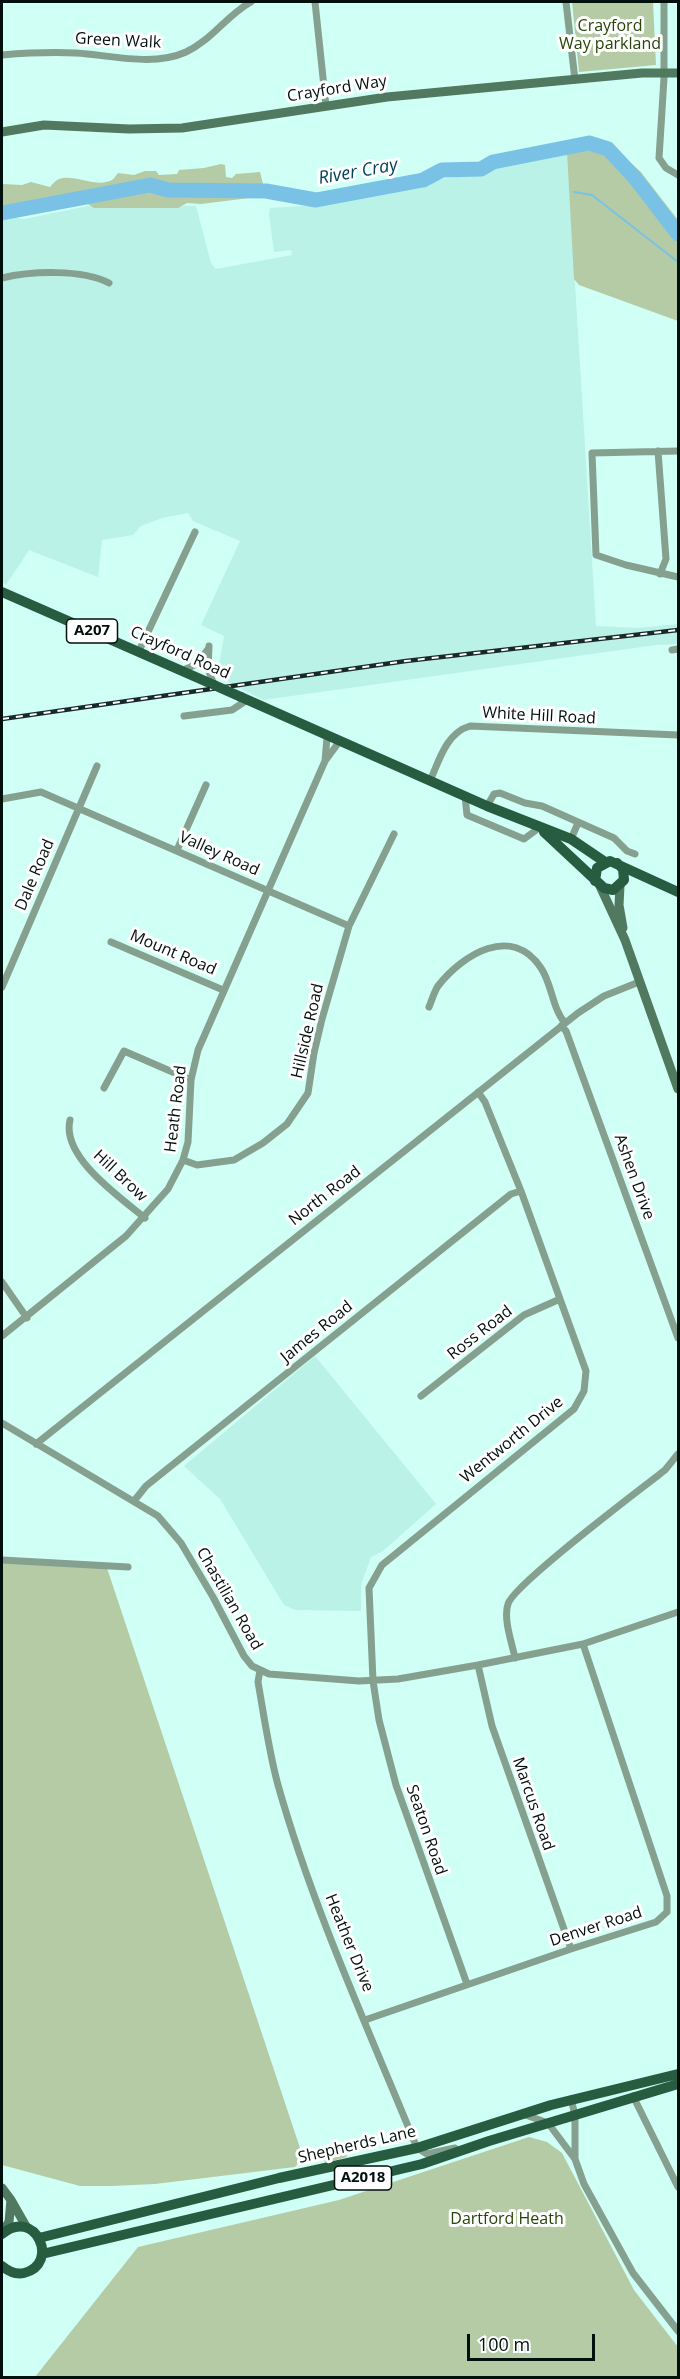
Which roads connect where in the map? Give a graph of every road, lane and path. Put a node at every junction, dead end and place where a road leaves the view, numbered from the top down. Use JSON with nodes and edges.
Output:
{"nodes":[{"id":1,"x":251,"y":2,"type":"edge"},
{"id":2,"x":315,"y":2,"type":"edge"},
{"id":3,"x":566,"y":2,"type":"edge"},
{"id":4,"x":664,"y":2,"type":"edge"},
{"id":5,"x":2,"y":55,"type":"edge"},
{"id":6,"x":664,"y":72,"type":"junction"},
{"id":7,"x":678,"y":73,"type":"edge"},
{"id":8,"x":575,"y":80,"type":"junction"},
{"id":9,"x":326,"y":106,"type":"junction"},
{"id":10,"x":2,"y":132,"type":"edge"},
{"id":11,"x":678,"y":175,"type":"edge"},
{"id":12,"x":2,"y":278,"type":"edge"},
{"id":13,"x":109,"y":283,"type":"dead end"},
{"id":14,"x":658,"y":451,"type":"junction"},
{"id":15,"x":678,"y":451,"type":"edge"},
{"id":16,"x":195,"y":532,"type":"dead end"},
{"id":17,"x":660,"y":574,"type":"junction"},
{"id":18,"x":678,"y":578,"type":"edge"},
{"id":19,"x":2,"y":592,"type":"edge"},
{"id":20,"x":139,"y":651,"type":"junction"},
{"id":21,"x":182,"y":671,"type":"junction"},
{"id":22,"x":214,"y":685,"type":"junction"},
{"id":23,"x":244,"y":698,"type":"junction"},
{"id":24,"x":184,"y":716,"type":"dead end"},
{"id":25,"x":678,"y":735,"type":"edge"},
{"id":26,"x":327,"y":737,"type":"junction"},
{"id":27,"x":339,"y":742,"type":"junction"},
{"id":28,"x":325,"y":761,"type":"junction"},
{"id":29,"x":97,"y":766,"type":"dead end"},
{"id":30,"x":430,"y":781,"type":"junction"},
{"id":31,"x":206,"y":785,"type":"dead end"},
{"id":32,"x":465,"y":796,"type":"junction"},
{"id":33,"x":2,"y":799,"type":"edge"},
{"id":34,"x":487,"y":806,"type":"junction"},
{"id":35,"x":79,"y":807,"type":"junction"},
{"id":36,"x":578,"y":823,"type":"junction"},
{"id":37,"x":540,"y":828,"type":"junction"},
{"id":38,"x":393,"y":834,"type":"dead end"},
{"id":39,"x":571,"y":839,"type":"junction"},
{"id":40,"x":177,"y":850,"type":"junction"},
{"id":41,"x":635,"y":854,"type":"dead end"},
{"id":42,"x":605,"y":862,"type":"junction"},
{"id":43,"x":617,"y":863,"type":"junction"},
{"id":44,"x":650,"y":879,"type":"junction"},
{"id":45,"x":622,"y":883,"type":"junction"},
{"id":46,"x":598,"y":884,"type":"junction"},
{"id":47,"x":266,"y":890,"type":"junction"},
{"id":48,"x":678,"y":892,"type":"edge"},
{"id":49,"x":349,"y":926,"type":"junction"},
{"id":50,"x":625,"y":940,"type":"junction"},
{"id":51,"x":111,"y":942,"type":"dead end"},
{"id":52,"x":639,"y":982,"type":"junction"},
{"id":53,"x":2,"y":987,"type":"edge"},
{"id":54,"x":223,"y":990,"type":"junction"},
{"id":55,"x":429,"y":1007,"type":"dead end"},
{"id":56,"x":563,"y":1024,"type":"junction"},
{"id":57,"x":191,"y":1080,"type":"junction"},
{"id":58,"x":104,"y":1088,"type":"dead end"},
{"id":59,"x":678,"y":1089,"type":"edge"},
{"id":60,"x":478,"y":1092,"type":"junction"},
{"id":61,"x":70,"y":1120,"type":"dead end"},
{"id":62,"x":183,"y":1160,"type":"junction"},
{"id":63,"x":521,"y":1191,"type":"junction"},
{"id":64,"x":145,"y":1218,"type":"junction"},
{"id":65,"x":2,"y":1282,"type":"edge"},
{"id":66,"x":560,"y":1299,"type":"junction"},
{"id":67,"x":27,"y":1318,"type":"junction"},
{"id":68,"x":2,"y":1336,"type":"edge"},
{"id":69,"x":678,"y":1338,"type":"edge"},
{"id":70,"x":421,"y":1396,"type":"dead end"},
{"id":71,"x":2,"y":1424,"type":"edge"},
{"id":72,"x":36,"y":1444,"type":"junction"},
{"id":73,"x":678,"y":1454,"type":"edge"},
{"id":74,"x":134,"y":1501,"type":"junction"},
{"id":75,"x":2,"y":1560,"type":"edge"},
{"id":76,"x":128,"y":1567,"type":"dead end"},
{"id":77,"x":678,"y":1612,"type":"edge"},
{"id":78,"x":583,"y":1644,"type":"junction"},
{"id":79,"x":515,"y":1658,"type":"junction"},
{"id":80,"x":478,"y":1665,"type":"junction"},
{"id":81,"x":260,"y":1670,"type":"junction"},
{"id":82,"x":373,"y":1682,"type":"junction"},
{"id":83,"x":571,"y":1949,"type":"junction"},
{"id":84,"x":467,"y":1984,"type":"junction"},
{"id":85,"x":364,"y":2020,"type":"junction"},
{"id":86,"x":678,"y":2074,"type":"edge"},
{"id":87,"x":678,"y":2084,"type":"edge"},
{"id":88,"x":628,"y":2085,"type":"junction"},
{"id":89,"x":633,"y":2097,"type":"junction"},
{"id":90,"x":571,"y":2099,"type":"junction"},
{"id":91,"x":522,"y":2114,"type":"junction"},
{"id":92,"x":575,"y":2115,"type":"junction"},
{"id":93,"x":548,"y":2123,"type":"junction"},
{"id":94,"x":489,"y":2141,"type":"junction"},
{"id":95,"x":417,"y":2148,"type":"junction"},
{"id":96,"x":575,"y":2159,"type":"junction"},
{"id":97,"x":678,"y":2187,"type":"edge"},
{"id":98,"x":2,"y":2188,"type":"edge"},
{"id":99,"x":11,"y":2200,"type":"junction"},
{"id":100,"x":27,"y":2228,"type":"junction"},
{"id":101,"x":2,"y":2233,"type":"edge"},
{"id":102,"x":39,"y":2238,"type":"junction"},
{"id":103,"x":42,"y":2254,"type":"junction"},
{"id":104,"x":2,"y":2266,"type":"edge"},
{"id":105,"x":678,"y":2331,"type":"edge"}],
"edges":[{"from":1,"to":5,"type":"street","name":"Green Walk"},
{"from":2,"to":9,"type":"street"},
{"from":3,"to":8,"type":"street"},
{"from":4,"to":6,"type":"street"},
{"from":6,"to":7,"type":"main road","name":"Crayford Way"},
{"from":6,"to":8,"type":"main road","name":"Crayford Way"},
{"from":6,"to":11,"type":"street"},
{"from":8,"to":9,"type":"main road","name":"Crayford Way"},
{"from":9,"to":10,"type":"main road","name":"Crayford Way"},
{"from":12,"to":13,"type":"street"},
{"from":14,"to":15,"type":"street"},
{"from":14,"to":17,"type":"street"},
{"from":14,"to":17,"type":"street"},
{"from":16,"to":20,"type":"street"},
{"from":17,"to":18,"type":"street"},
{"from":19,"to":20,"type":"main road","name":"Crayford Road","number":"A207"},
{"from":20,"to":21,"type":"main road","name":"Crayford Road","number":"A207"},
{"from":21,"to":22,"type":"main road","name":"Crayford Road","number":"A207"},
{"from":21,"to":22,"type":"street"},
{"from":22,"to":23,"type":"main road","name":"Crayford Road","number":"A207","bridge":true},
{"from":23,"to":24,"type":"street"},
{"from":23,"to":26,"type":"main road","name":"Crayford Road","number":"A207"},
{"from":25,"to":30,"type":"street","name":"White Hill Road"},
{"from":26,"to":27,"type":"main road","name":"Crayford Road","number":"A207"},
{"from":26,"to":28,"type":"street","name":"Heath Road"},
{"from":27,"to":28,"type":"street","name":"Heath Road"},
{"from":27,"to":30,"type":"main road","name":"Crayford Road","number":"A207"},
{"from":28,"to":47,"type":"street","name":"Heath Road"},
{"from":29,"to":35,"type":"street","name":"Dale Road"},
{"from":30,"to":32,"type":"main road","name":"Crayford Road","number":"A207"},
{"from":31,"to":40,"type":"street"},
{"from":32,"to":34,"type":"main road","name":"Crayford Road","number":"A207"},
{"from":32,"to":37,"type":"street"},
{"from":33,"to":35,"type":"street","name":"Valley Road"},
{"from":34,"to":36,"type":"street"},
{"from":34,"to":37,"type":"main road","name":"Crayford Road","number":"A207"},
{"from":35,"to":40,"type":"street","name":"Valley Road"},
{"from":35,"to":53,"type":"street","name":"Dale Road"},
{"from":36,"to":39,"type":"street"},
{"from":36,"to":41,"type":"street"},
{"from":37,"to":39,"type":"main road","name":"Crayford Road","number":"A207"},
{"from":37,"to":46,"type":"main road","name":"Crayford Road","number":"A207"},
{"from":38,"to":49,"type":"street","name":"Hillside Road"},
{"from":39,"to":42,"type":"main road","name":"Crayford Road","number":"A207"},
{"from":40,"to":47,"type":"street","name":"Valley Road"},
{"from":42,"to":43,"type":"main road","number":"A207"},
{"from":42,"to":46,"type":"main road"},
{"from":43,"to":44,"type":"main road"},
{"from":43,"to":45,"type":"main road"},
{"from":44,"to":45,"type":"main road"},
{"from":44,"to":48,"type":"main road"},
{"from":45,"to":46,"type":"main road"},
{"from":45,"to":50,"type":"main road"},
{"from":46,"to":50,"type":"main road"},
{"from":47,"to":49,"type":"street","name":"Valley Road"},
{"from":47,"to":54,"type":"street","name":"Heath Road"},
{"from":49,"to":62,"type":"street","name":"Hillside Road"},
{"from":50,"to":52,"type":"main road"},
{"from":51,"to":54,"type":"street","name":"Mount Road"},
{"from":52,"to":56,"type":"street","name":"North Road"},
{"from":52,"to":59,"type":"main road"},
{"from":54,"to":57,"type":"street","name":"Heath Road"},
{"from":55,"to":56,"type":"street","name":"Ashen Drive"},
{"from":56,"to":60,"type":"street","name":"North Road"},
{"from":56,"to":69,"type":"street","name":"Ashen Drive"},
{"from":57,"to":58,"type":"street"},
{"from":57,"to":62,"type":"street","name":"Heath Road"},
{"from":60,"to":63,"type":"street","name":"Wentworth Drive"},
{"from":60,"to":72,"type":"street","name":"North Road"},
{"from":61,"to":64,"type":"street","name":"Hill Brow"},
{"from":62,"to":64,"type":"street","name":"Heath Road"},
{"from":63,"to":66,"type":"street","name":"Wentworth Drive"},
{"from":63,"to":74,"type":"street","name":"James Road"},
{"from":64,"to":67,"type":"street","name":"Heath Road"},
{"from":65,"to":67,"type":"street"},
{"from":66,"to":70,"type":"street","name":"Ross Road"},
{"from":66,"to":82,"type":"street","name":"Wentworth Drive"},
{"from":67,"to":68,"type":"street","name":"Heath Road"},
{"from":71,"to":72,"type":"street","name":"Chastilian Road"},
{"from":72,"to":74,"type":"street","name":"Chastilian Road"},
{"from":73,"to":79,"type":"street"},
{"from":74,"to":81,"type":"street","name":"Chastilian Road"},
{"from":75,"to":76,"type":"street"},
{"from":77,"to":78,"type":"street","name":"Chastilian Road"},
{"from":78,"to":79,"type":"street","name":"Chastilian Road"},
{"from":78,"to":83,"type":"street","name":"Denver Road"},
{"from":79,"to":80,"type":"street","name":"Chastilian Road"},
{"from":80,"to":82,"type":"street","name":"Chastilian Road"},
{"from":80,"to":83,"type":"street","name":"Marcus Road"},
{"from":81,"to":82,"type":"street","name":"Chastilian Road"},
{"from":81,"to":85,"type":"street","name":"Heather Drive"},
{"from":82,"to":84,"type":"street","name":"Seaton Road"},
{"from":83,"to":84,"type":"street","name":"Denver Road"},
{"from":84,"to":85,"type":"street","name":"Denver Road"},
{"from":85,"to":95,"type":"street","name":"Heather Drive"},
{"from":86,"to":88,"type":"main road","name":"Shepherds Lane","number":"A2018"},
{"from":87,"to":89,"type":"main road","name":"Shepherds Lane","number":"A2018"},
{"from":88,"to":89,"type":"street"},
{"from":88,"to":90,"type":"main road","name":"Shepherds Lane","number":"A2018"},
{"from":89,"to":92,"type":"main road","name":"Shepherds Lane","number":"A2018"},
{"from":89,"to":97,"type":"street"},
{"from":90,"to":91,"type":"main road","name":"Shepherds Lane","number":"A2018"},
{"from":90,"to":92,"type":"street"},
{"from":91,"to":93,"type":"street"},
{"from":91,"to":95,"type":"main road","name":"Shepherds Lane","number":"A2018"},
{"from":92,"to":93,"type":"main road","name":"Shepherds Lane","number":"A2018"},
{"from":92,"to":96,"type":"street"},
{"from":93,"to":94,"type":"main road","name":"Shepherds Lane","number":"A2018"},
{"from":93,"to":96,"type":"street"},
{"from":94,"to":95,"type":"street"},
{"from":94,"to":103,"type":"main road","name":"Shepherds Lane","number":"A2018"},
{"from":95,"to":102,"type":"main road","name":"Shepherds Lane","number":"A2018"},
{"from":96,"to":105,"type":"street"},
{"from":98,"to":99,"type":"main road"},
{"from":99,"to":100,"type":"main road"},
{"from":99,"to":101,"type":"main road"},
{"from":100,"to":101,"type":"main road"},
{"from":100,"to":102,"type":"main road"},
{"from":102,"to":103,"type":"main road"},
{"from":103,"to":104,"type":"main road","name":"Shepherds Lane","number":"A2018"}]}
